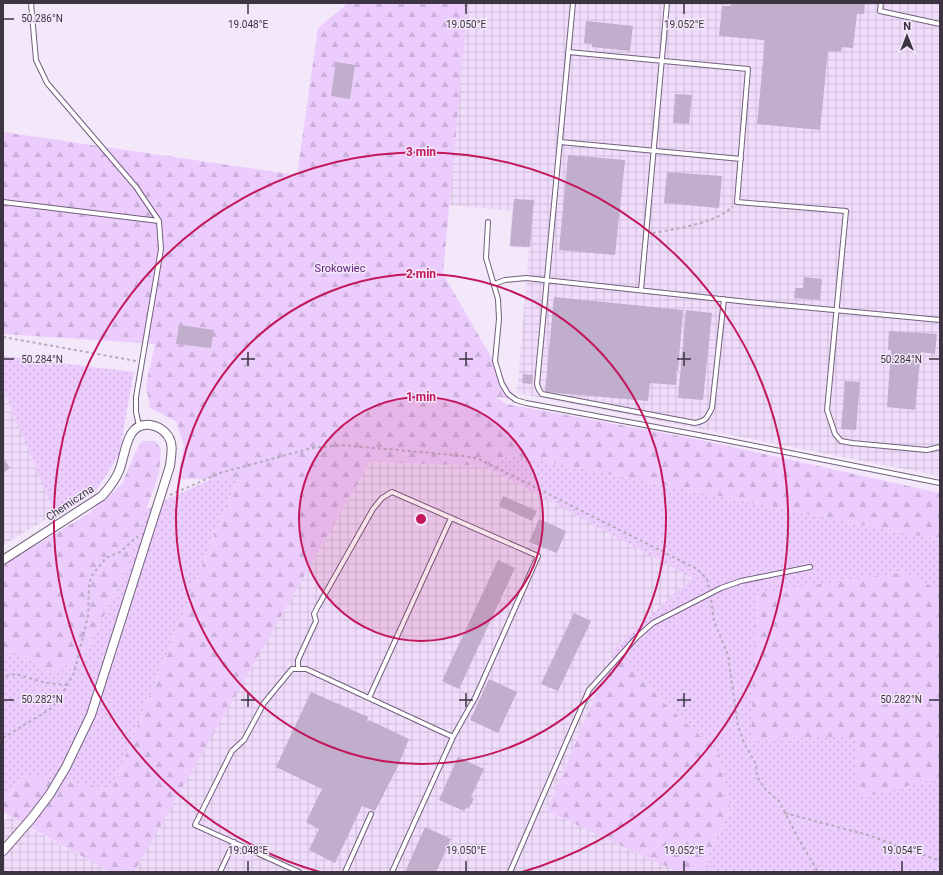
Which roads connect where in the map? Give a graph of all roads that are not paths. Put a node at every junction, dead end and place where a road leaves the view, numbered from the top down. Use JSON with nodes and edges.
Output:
{"nodes":[{"id":1,"x":31,"y":3,"type":"edge"},
{"id":2,"x":573,"y":3,"type":"edge"},
{"id":3,"x":667,"y":3,"type":"edge"},
{"id":4,"x":881,"y":3,"type":"edge"},
{"id":5,"x":940,"y":24,"type":"edge"},
{"id":6,"x":568,"y":52,"type":"junction"},
{"id":7,"x":662,"y":61,"type":"junction"},
{"id":8,"x":560,"y":142,"type":"junction"},
{"id":9,"x":654,"y":151,"type":"junction"},
{"id":10,"x":741,"y":159,"type":"junction"},
{"id":11,"x":3,"y":202,"type":"edge"},
{"id":12,"x":159,"y":221,"type":"junction"},
{"id":13,"x":488,"y":222,"type":"dead end"},
{"id":14,"x":547,"y":280,"type":"junction"},
{"id":15,"x":494,"y":284,"type":"junction"},
{"id":16,"x":641,"y":290,"type":"junction"},
{"id":17,"x":724,"y":299,"type":"junction"},
{"id":18,"x":837,"y":310,"type":"junction"},
{"id":19,"x":940,"y":320,"type":"edge"},
{"id":20,"x":139,"y":426,"type":"junction"},
{"id":21,"x":940,"y":446,"type":"edge"},
{"id":22,"x":940,"y":483,"type":"edge"},
{"id":23,"x":451,"y":518,"type":"junction"},
{"id":24,"x":3,"y":560,"type":"edge"},
{"id":25,"x":810,"y":567,"type":"dead end"},
{"id":26,"x":298,"y":669,"type":"junction"},
{"id":27,"x":369,"y":698,"type":"junction"},
{"id":28,"x":453,"y":737,"type":"junction"},
{"id":29,"x":371,"y":814,"type":"dead end"},
{"id":30,"x":234,"y":842,"type":"junction"},
{"id":31,"x":3,"y":852,"type":"edge"},
{"id":32,"x":220,"y":872,"type":"edge"},
{"id":33,"x":299,"y":872,"type":"edge"},
{"id":34,"x":345,"y":872,"type":"edge"},
{"id":35,"x":392,"y":872,"type":"edge"},
{"id":36,"x":510,"y":872,"type":"edge"}],
"edges":[{"from":1,"to":12,"type":"lane"},
{"from":2,"to":6,"type":"lane"},
{"from":3,"to":7,"type":"lane"},
{"from":4,"to":5,"type":"lane"},
{"from":6,"to":7,"type":"lane"},
{"from":6,"to":8,"type":"lane"},
{"from":7,"to":9,"type":"lane"},
{"from":7,"to":10,"type":"lane"},
{"from":8,"to":9,"type":"lane"},
{"from":8,"to":14,"type":"lane"},
{"from":9,"to":10,"type":"lane"},
{"from":9,"to":16,"type":"lane"},
{"from":10,"to":18,"type":"lane"},
{"from":11,"to":12,"type":"lane"},
{"from":12,"to":20,"type":"lane"},
{"from":13,"to":15,"type":"lane"},
{"from":14,"to":15,"type":"lane"},
{"from":14,"to":16,"type":"lane"},
{"from":14,"to":17,"type":"lane"},
{"from":15,"to":22,"type":"lane"},
{"from":16,"to":17,"type":"lane"},
{"from":17,"to":18,"type":"lane"},
{"from":18,"to":19,"type":"lane"},
{"from":18,"to":21,"type":"lane"},
{"from":20,"to":24,"type":"street","name":"Chemiczna"},
{"from":20,"to":31,"type":"street"},
{"from":23,"to":26,"type":"lane"},
{"from":23,"to":27,"type":"lane"},
{"from":23,"to":28,"type":"lane"},
{"from":25,"to":36,"type":"lane"},
{"from":26,"to":27,"type":"lane"},
{"from":26,"to":30,"type":"lane"},
{"from":27,"to":28,"type":"lane"},
{"from":28,"to":35,"type":"lane"},
{"from":29,"to":34,"type":"lane"},
{"from":30,"to":32,"type":"lane"},
{"from":30,"to":33,"type":"lane"}]}
